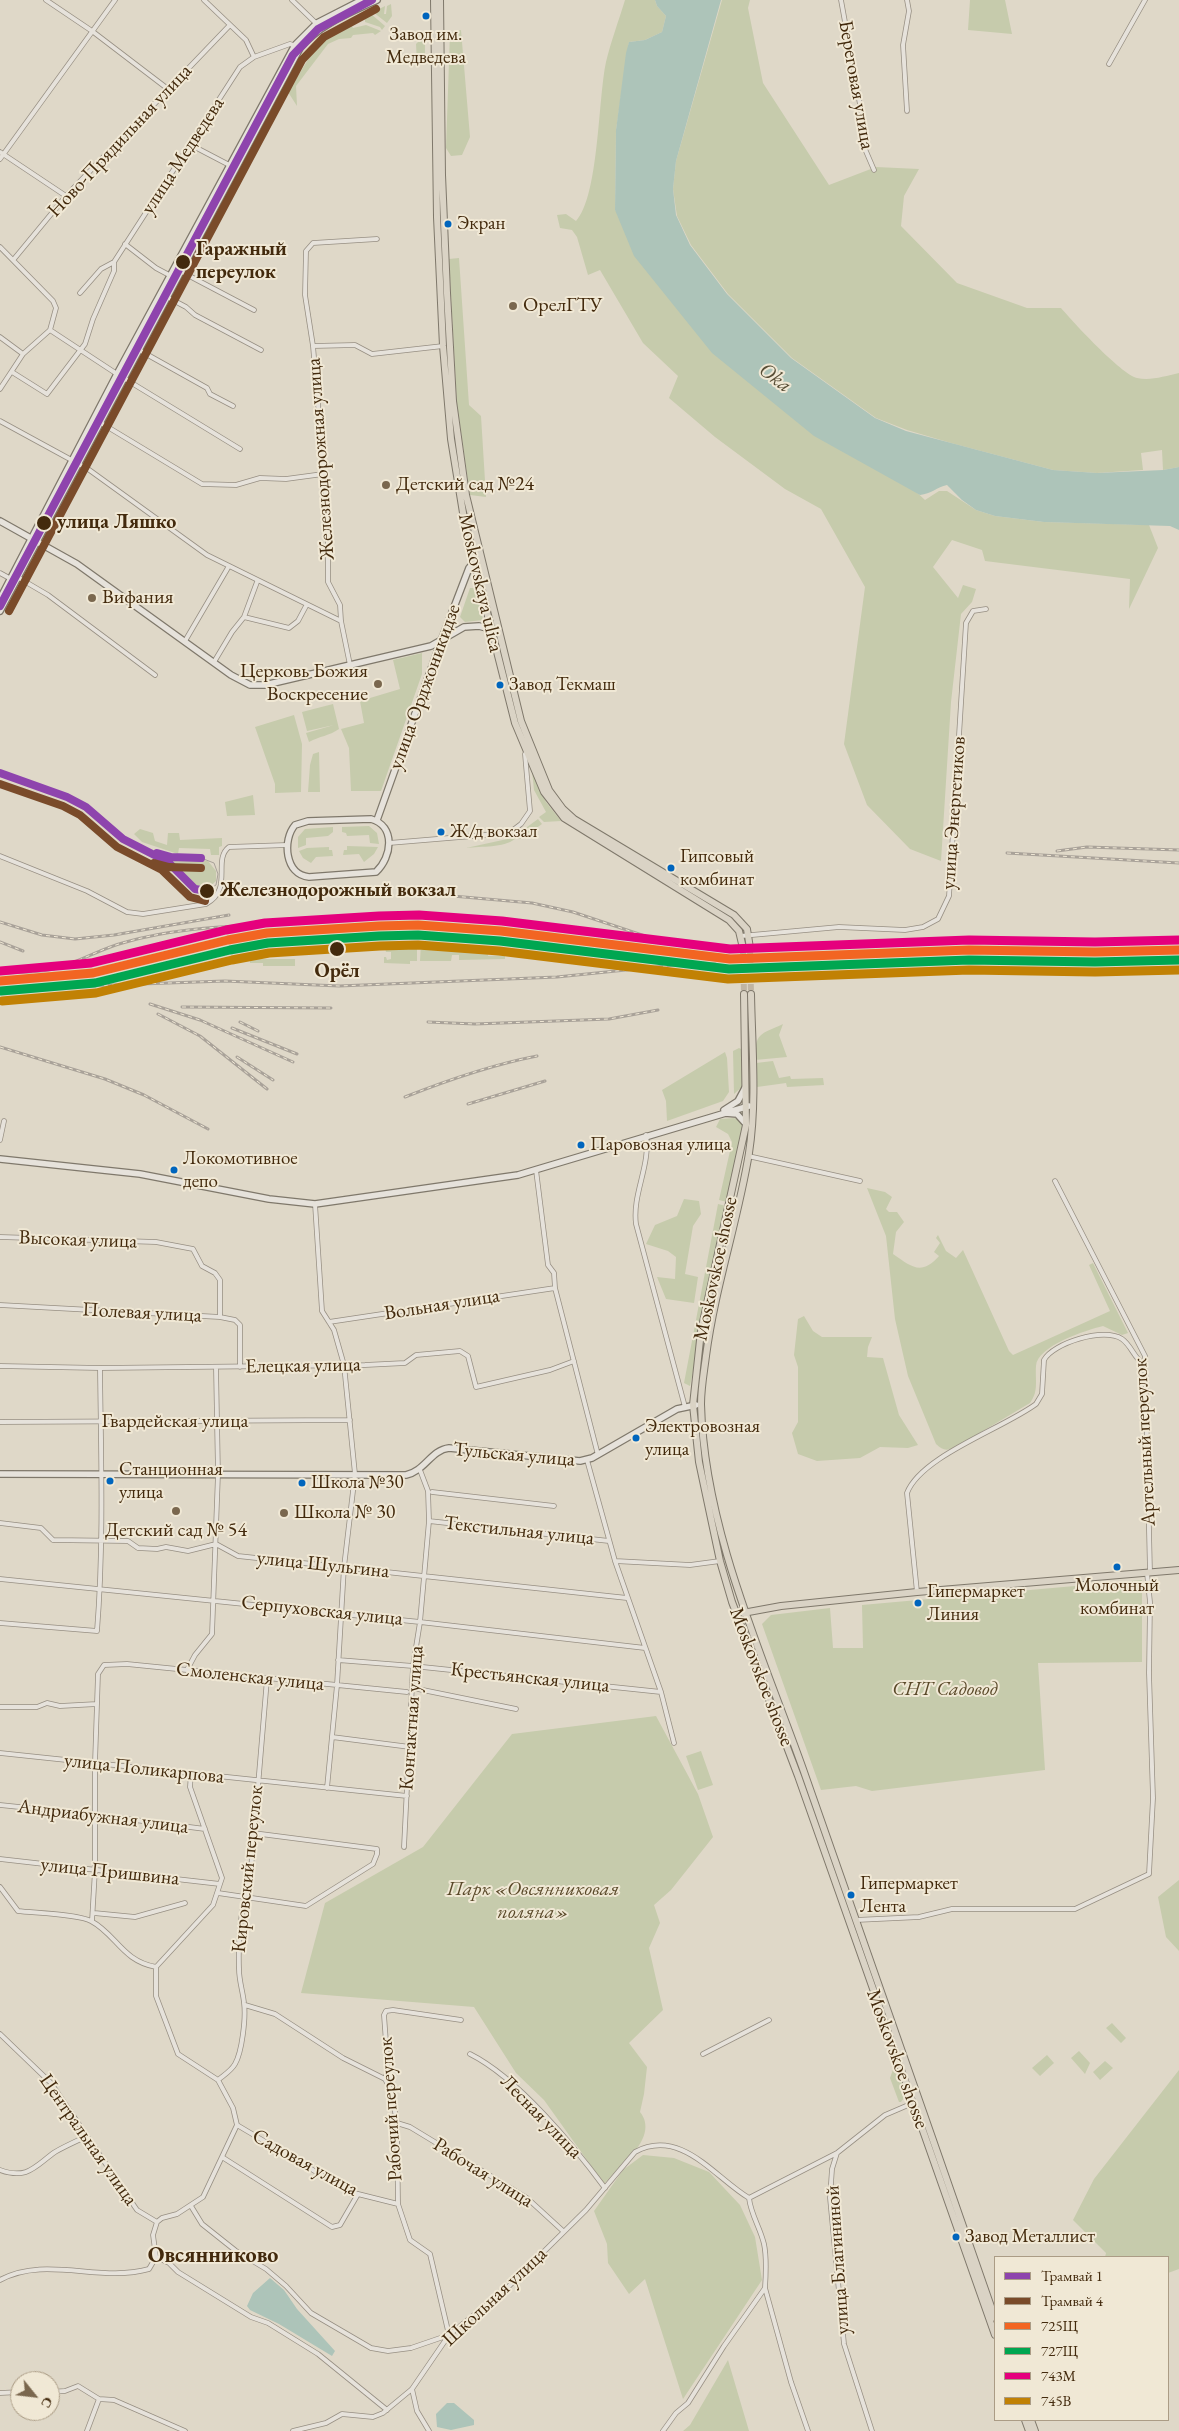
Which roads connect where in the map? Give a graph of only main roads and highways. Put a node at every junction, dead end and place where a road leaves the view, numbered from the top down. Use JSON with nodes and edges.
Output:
{"nodes":[{"id":1,"x":362,"y":0,"type":"edge"},
{"id":2,"x":377,"y":0,"type":"edge"},
{"id":3,"x":434,"y":0,"type":"edge"},
{"id":4,"x":440,"y":0,"type":"edge"},
{"id":5,"x":319,"y":26,"type":"junction"},
{"id":6,"x":298,"y":46,"type":"junction"},
{"id":7,"x":444,"y":293,"type":"junction"},
{"id":8,"x":0,"y":521,"type":"edge"},
{"id":9,"x":32,"y":538,"type":"junction"},
{"id":10,"x":38,"y":541,"type":"junction"},
{"id":11,"x":480,"y":558,"type":"junction"},
{"id":12,"x":474,"y":562,"type":"junction"},
{"id":13,"x":0,"y":599,"type":"edge"},
{"id":14,"x":0,"y":611,"type":"edge"},
{"id":15,"x":490,"y":629,"type":"junction"},
{"id":16,"x":441,"y":641,"type":"junction"},
{"id":17,"x":377,"y":820,"type":"junction"},
{"id":18,"x":745,"y":935,"type":"junction"},
{"id":19,"x":746,"y":948,"type":"tunnel mouth"},
{"id":20,"x":747,"y":1082,"type":"junction"},
{"id":21,"x":750,"y":1105,"type":"junction"},
{"id":22,"x":718,"y":1113,"type":"junction"},
{"id":23,"x":746,"y":1125,"type":"junction"},
{"id":24,"x":0,"y":1159,"type":"edge"},
{"id":25,"x":693,"y":1405,"type":"junction"},
{"id":26,"x":701,"y":1405,"type":"junction"},
{"id":27,"x":0,"y":1474,"type":"edge"},
{"id":28,"x":1179,"y":1570,"type":"edge"},
{"id":29,"x":745,"y":1613,"type":"junction"},
{"id":30,"x":737,"y":1615,"type":"junction"},
{"id":31,"x":851,"y":1919,"type":"junction"},
{"id":32,"x":916,"y":2102,"type":"junction"},
{"id":33,"x":994,"y":2315,"type":"edge"},
{"id":34,"x":994,"y":2332,"type":"edge"}],
"edges":[{"from":1,"to":5,"type":"main road"},
{"from":2,"to":5,"type":"main road"},
{"from":3,"to":7,"type":"main road","name":"Moskovskaya ulica"},
{"from":4,"to":7,"type":"main road","name":"Moskovskaya ulica"},
{"from":5,"to":6,"type":"main road"},
{"from":6,"to":9,"type":"main road"},
{"from":6,"to":10,"type":"main road"},
{"from":7,"to":11,"type":"main road","name":"Moskovskaya ulica"},
{"from":7,"to":12,"type":"main road","name":"Moskovskaya ulica"},
{"from":8,"to":9,"type":"main road"},
{"from":9,"to":10,"type":"main road"},
{"from":9,"to":13,"type":"main road"},
{"from":10,"to":14,"type":"main road"},
{"from":10,"to":16,"type":"main road"},
{"from":11,"to":12,"type":"main road"},
{"from":11,"to":18,"type":"main road","name":"Moskovskaya ulica"},
{"from":12,"to":15,"type":"main road","name":"Moskovskaya ulica"},
{"from":12,"to":16,"type":"main road","name":"улица Орджоникидзе"},
{"from":15,"to":16,"type":"main road"},
{"from":15,"to":18,"type":"main road","name":"Moskovskaya ulica"},
{"from":16,"to":17,"type":"main road","name":"улица Орджоникидзе"},
{"from":17,"to":17,"type":"main road"},
{"from":18,"to":19,"type":"main road"},
{"from":20,"to":21,"type":"main road","name":"Moskovskoe shosse"},
{"from":20,"to":21,"type":"main road","name":"Moskovskoe shosse"},
{"from":20,"to":22,"type":"main road"},
{"from":21,"to":22,"type":"main road"},
{"from":21,"to":23,"type":"main road","name":"Moskovskoe shosse"},
{"from":21,"to":26,"type":"main road","name":"Moskovskoe shosse"},
{"from":22,"to":23,"type":"main road"},
{"from":22,"to":24,"type":"main road"},
{"from":23,"to":25,"type":"main road","name":"Moskovskoe shosse"},
{"from":25,"to":26,"type":"main road","name":"Тульская улица"},
{"from":25,"to":27,"type":"main road","name":"Тульская улица"},
{"from":25,"to":30,"type":"main road","name":"Moskovskoe shosse"},
{"from":26,"to":29,"type":"main road","name":"Moskovskoe shosse"},
{"from":28,"to":29,"type":"main road"},
{"from":29,"to":30,"type":"main road"},
{"from":29,"to":31,"type":"main road","name":"Moskovskoe shosse"},
{"from":30,"to":31,"type":"main road","name":"Moskovskoe shosse"},
{"from":31,"to":32,"type":"main road","name":"Moskovskoe shosse"},
{"from":32,"to":33,"type":"main road","name":"Moskovskoe shosse"},
{"from":32,"to":34,"type":"main road","name":"Moskovskoe shosse"}]}
